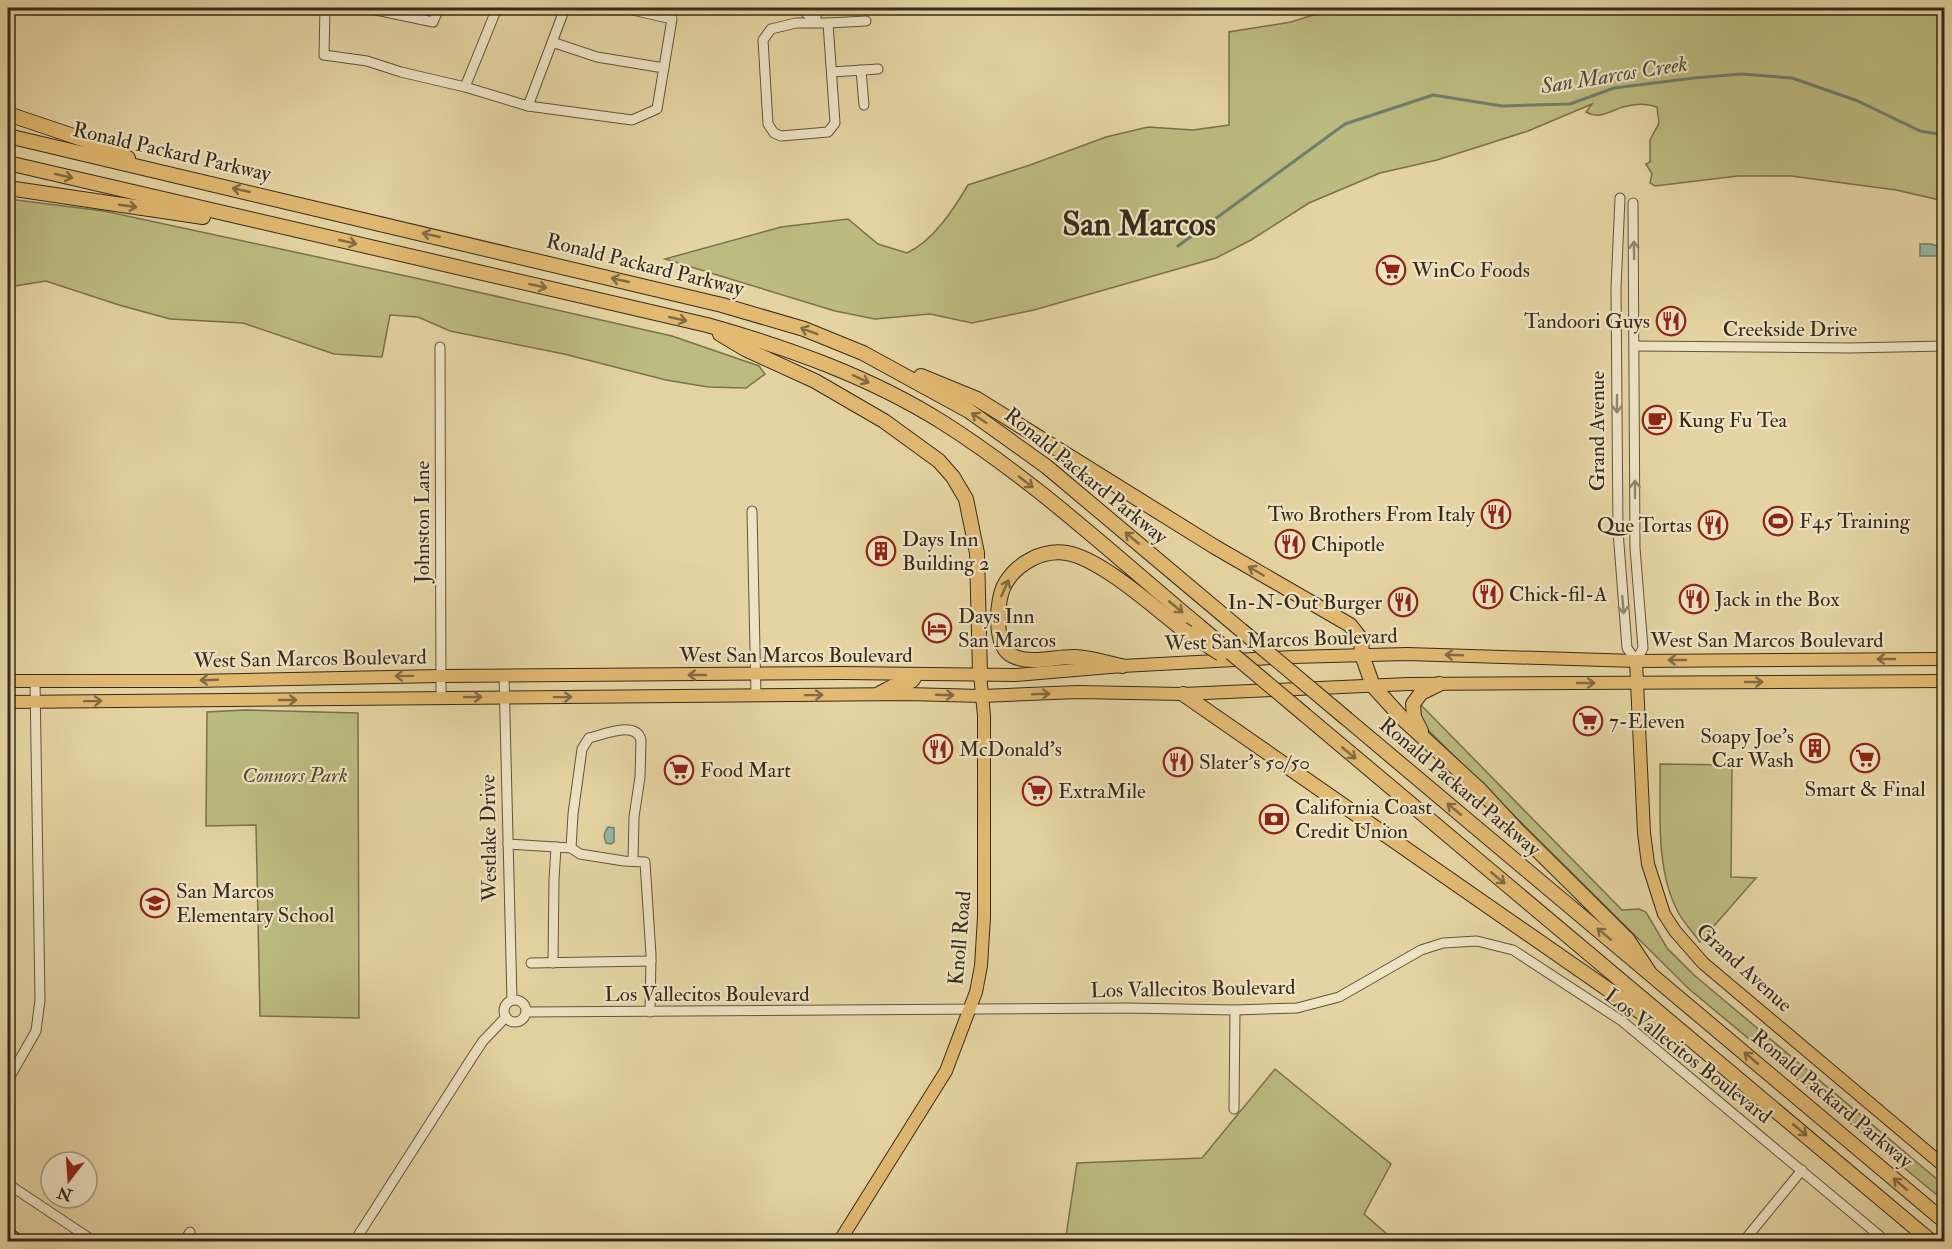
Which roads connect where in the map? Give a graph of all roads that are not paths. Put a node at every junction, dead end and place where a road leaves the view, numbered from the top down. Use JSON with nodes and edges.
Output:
{"nodes":[{"id":1,"x":326,"y":8,"type":"edge"},
{"id":2,"x":367,"y":8,"type":"edge"},
{"id":3,"x":439,"y":8,"type":"edge"},
{"id":4,"x":496,"y":8,"type":"edge"},
{"id":5,"x":565,"y":8,"type":"edge"},
{"id":6,"x":624,"y":8,"type":"edge"},
{"id":7,"x":806,"y":8,"type":"edge"},
{"id":8,"x":818,"y":8,"type":"edge"},
{"id":9,"x":866,"y":21,"type":"dead end"},
{"id":10,"x":814,"y":22,"type":"junction"},
{"id":11,"x":828,"y":24,"type":"junction"},
{"id":12,"x":552,"y":42,"type":"junction"},
{"id":13,"x":664,"y":68,"type":"junction"},
{"id":14,"x":879,"y":69,"type":"dead end"},
{"id":15,"x":861,"y":70,"type":"junction"},
{"id":16,"x":832,"y":72,"type":"junction"},
{"id":17,"x":465,"y":87,"type":"junction"},
{"id":18,"x":864,"y":105,"type":"dead end"},
{"id":19,"x":528,"y":106,"type":"junction"},
{"id":20,"x":8,"y":114,"type":"edge"},
{"id":21,"x":8,"y":136,"type":"edge"},
{"id":22,"x":8,"y":163,"type":"edge"},
{"id":23,"x":146,"y":167,"type":"junction"},
{"id":24,"x":8,"y":188,"type":"edge"},
{"id":25,"x":1620,"y":198,"type":"dead end"},
{"id":26,"x":1633,"y":203,"type":"dead end"},
{"id":27,"x":291,"y":229,"type":"junction"},
{"id":28,"x":707,"y":325,"type":"junction"},
{"id":29,"x":1636,"y":346,"type":"junction"},
{"id":30,"x":1944,"y":346,"type":"edge"},
{"id":31,"x":440,"y":347,"type":"dead end"},
{"id":32,"x":863,"y":353,"type":"junction"},
{"id":33,"x":752,"y":511,"type":"dead end"},
{"id":34,"x":1362,"y":655,"type":"junction"},
{"id":35,"x":1944,"y":659,"type":"edge"},
{"id":36,"x":1636,"y":661,"type":"junction"},
{"id":37,"x":1122,"y":666,"type":"junction"},
{"id":38,"x":916,"y":674,"type":"junction"},
{"id":39,"x":756,"y":675,"type":"junction"},
{"id":40,"x":980,"y":675,"type":"junction"},
{"id":41,"x":441,"y":676,"type":"junction"},
{"id":42,"x":504,"y":676,"type":"junction"},
{"id":43,"x":8,"y":681,"type":"edge"},
{"id":44,"x":34,"y":681,"type":"junction"},
{"id":45,"x":1264,"y":681,"type":"junction"},
{"id":46,"x":1944,"y":681,"type":"edge"},
{"id":47,"x":1636,"y":682,"type":"junction"},
{"id":48,"x":1439,"y":684,"type":"junction"},
{"id":49,"x":1373,"y":686,"type":"junction"},
{"id":50,"x":876,"y":694,"type":"junction"},
{"id":51,"x":1183,"y":694,"type":"junction"},
{"id":52,"x":756,"y":696,"type":"junction"},
{"id":53,"x":982,"y":696,"type":"junction"},
{"id":54,"x":441,"y":698,"type":"junction"},
{"id":55,"x":505,"y":698,"type":"junction"},
{"id":56,"x":8,"y":702,"type":"edge"},
{"id":57,"x":35,"y":702,"type":"junction"},
{"id":58,"x":1428,"y":743,"type":"junction"},
{"id":59,"x":508,"y":844,"type":"junction"},
{"id":60,"x":556,"y":847,"type":"junction"},
{"id":61,"x":571,"y":848,"type":"junction"},
{"id":62,"x":633,"y":861,"type":"junction"},
{"id":63,"x":651,"y":961,"type":"junction"},
{"id":64,"x":531,"y":963,"type":"dead end"},
{"id":65,"x":553,"y":963,"type":"junction"},
{"id":66,"x":1648,"y":972,"type":"junction"},
{"id":67,"x":513,"y":1000,"type":"junction"},
{"id":68,"x":971,"y":1010,"type":"junction"},
{"id":69,"x":1235,"y":1010,"type":"junction"},
{"id":70,"x":526,"y":1012,"type":"junction"},
{"id":71,"x":650,"y":1012,"type":"junction"},
{"id":72,"x":506,"y":1017,"type":"junction"},
{"id":73,"x":8,"y":1080,"type":"edge"},
{"id":74,"x":1755,"y":1092,"type":"junction"},
{"id":75,"x":1234,"y":1109,"type":"dead end"},
{"id":76,"x":1944,"y":1166,"type":"edge"},
{"id":77,"x":1802,"y":1170,"type":"junction"},
{"id":78,"x":8,"y":1184,"type":"edge"},
{"id":79,"x":1944,"y":1221,"type":"edge"},
{"id":80,"x":190,"y":1232,"type":"dead end"},
{"id":81,"x":95,"y":1242,"type":"edge"},
{"id":82,"x":184,"y":1242,"type":"edge"},
{"id":83,"x":354,"y":1242,"type":"edge"},
{"id":84,"x":839,"y":1242,"type":"edge"},
{"id":85,"x":1743,"y":1242,"type":"edge"},
{"id":86,"x":1887,"y":1242,"type":"edge"},
{"id":87,"x":1932,"y":1242,"type":"edge"}],
"edges":[{"from":1,"to":17,"type":"street"},
{"from":2,"to":3,"type":"street"},
{"from":4,"to":17,"type":"street"},
{"from":5,"to":12,"type":"street"},
{"from":6,"to":13,"type":"street"},
{"from":7,"to":10,"type":"street"},
{"from":8,"to":10,"type":"street"},
{"from":9,"to":11,"type":"street"},
{"from":10,"to":11,"type":"street"},
{"from":10,"to":16,"type":"street"},
{"from":11,"to":16,"type":"street"},
{"from":12,"to":13,"type":"street"},
{"from":12,"to":19,"type":"street"},
{"from":13,"to":19,"type":"street"},
{"from":14,"to":15,"type":"street"},
{"from":15,"to":16,"type":"street"},
{"from":15,"to":18,"type":"street"},
{"from":17,"to":19,"type":"street"},
{"from":20,"to":23,"type":"highway"},
{"from":21,"to":23,"type":"highway","name":"Ronald Packard Parkway"},
{"from":22,"to":27,"type":"highway","name":"Ronald Packard Parkway","one_way":true},
{"from":32,"to":23,"type":"highway","name":"Ronald Packard Parkway","one_way":true},
{"from":24,"to":27,"type":"highway","one_way":true},
{"from":25,"to":36,"type":"street","name":"Grand Avenue","one_way":true},
{"from":29,"to":26,"type":"street","name":"Grand Avenue","one_way":true},
{"from":27,"to":28,"type":"highway","name":"Ronald Packard Parkway","one_way":true},
{"from":28,"to":40,"type":"highway"},
{"from":28,"to":45,"type":"highway","name":"Ronald Packard Parkway","one_way":true,"bridge":true},
{"from":29,"to":30,"type":"street","name":"Creekside Drive"},
{"from":36,"to":29,"type":"street","name":"Grand Avenue","one_way":true},
{"from":31,"to":41,"type":"street","name":"Johnston Lane"},
{"from":34,"to":32,"type":"highway","one_way":true},
{"from":66,"to":32,"type":"highway","name":"Ronald Packard Parkway","one_way":true,"bridge":true},
{"from":33,"to":39,"type":"street"},
{"from":36,"to":34,"type":"main road","name":"West San Marcos Boulevard","one_way":true},
{"from":34,"to":37,"type":"main road","name":"West San Marcos Boulevard"},
{"from":34,"to":49,"type":"highway"},
{"from":35,"to":36,"type":"main road","name":"West San Marcos Boulevard","one_way":true},
{"from":36,"to":47,"type":"main road","name":"Grand Avenue"},
{"from":37,"to":40,"type":"main road","name":"West San Marcos Boulevard"},
{"from":37,"to":45,"type":"highway","one_way":true,"bridge":true},
{"from":38,"to":39,"type":"main road","name":"West San Marcos Boulevard"},
{"from":38,"to":40,"type":"main road","name":"West San Marcos Boulevard"},
{"from":38,"to":50,"type":"main road"},
{"from":39,"to":42,"type":"main road","name":"West San Marcos Boulevard","one_way":true},
{"from":39,"to":52,"type":"street"},
{"from":40,"to":53,"type":"main road","name":"Knoll Road"},
{"from":41,"to":42,"type":"main road","name":"West San Marcos Boulevard"},
{"from":41,"to":44,"type":"main road","name":"West San Marcos Boulevard","one_way":true},
{"from":41,"to":54,"type":"street","name":"Johnston Lane"},
{"from":42,"to":55,"type":"street","name":"Westlake Drive"},
{"from":43,"to":44,"type":"main road","name":"West San Marcos Boulevard"},
{"from":44,"to":57,"type":"street"},
{"from":45,"to":74,"type":"highway","name":"Ronald Packard Parkway","one_way":true,"bridge":true},
{"from":47,"to":46,"type":"main road","name":"West San Marcos Boulevard","one_way":true},
{"from":48,"to":47,"type":"main road","name":"West San Marcos Boulevard","one_way":true},
{"from":47,"to":76,"type":"main road","name":"Grand Avenue"},
{"from":48,"to":49,"type":"main road","name":"West San Marcos Boulevard"},
{"from":48,"to":58,"type":"highway"},
{"from":49,"to":51,"type":"main road","name":"West San Marcos Boulevard"},
{"from":49,"to":58,"type":"highway"},
{"from":52,"to":50,"type":"main road","name":"West San Marcos Boulevard","one_way":true},
{"from":50,"to":53,"type":"main road","name":"West San Marcos Boulevard","one_way":true},
{"from":53,"to":51,"type":"main road","name":"West San Marcos Boulevard","one_way":true},
{"from":51,"to":74,"type":"highway"},
{"from":55,"to":52,"type":"main road","name":"West San Marcos Boulevard","one_way":true},
{"from":53,"to":68,"type":"main road","name":"Knoll Road"},
{"from":54,"to":55,"type":"main road","name":"West San Marcos Boulevard","one_way":true},
{"from":57,"to":54,"type":"main road","name":"West San Marcos Boulevard","one_way":true},
{"from":55,"to":59,"type":"street","name":"Westlake Drive"},
{"from":56,"to":57,"type":"main road","name":"West San Marcos Boulevard"},
{"from":57,"to":73,"type":"street"},
{"from":58,"to":66,"type":"highway"},
{"from":59,"to":60,"type":"street"},
{"from":59,"to":67,"type":"street","name":"Westlake Drive"},
{"from":60,"to":61,"type":"street"},
{"from":60,"to":65,"type":"street"},
{"from":61,"to":62,"type":"street"},
{"from":61,"to":62,"type":"street"},
{"from":62,"to":63,"type":"street"},
{"from":63,"to":65,"type":"street"},
{"from":63,"to":71,"type":"street"},
{"from":64,"to":65,"type":"street"},
{"from":79,"to":66,"type":"highway","name":"Ronald Packard Parkway","one_way":true},
{"from":67,"to":70,"type":"street"},
{"from":67,"to":72,"type":"street"},
{"from":68,"to":69,"type":"street","name":"Los Vallecitos Boulevard"},
{"from":68,"to":71,"type":"street","name":"Los Vallecitos Boulevard"},
{"from":68,"to":84,"type":"main road","name":"Knoll Road"},
{"from":69,"to":75,"type":"street"},
{"from":69,"to":77,"type":"street","name":"Los Vallecitos Boulevard"},
{"from":70,"to":71,"type":"street","name":"Los Vallecitos Boulevard"},
{"from":70,"to":72,"type":"street"},
{"from":72,"to":83,"type":"street"},
{"from":74,"to":87,"type":"highway","name":"Ronald Packard Parkway","one_way":true},
{"from":77,"to":85,"type":"street"},
{"from":77,"to":86,"type":"street","name":"Los Vallecitos Boulevard"},
{"from":78,"to":81,"type":"street"},
{"from":80,"to":82,"type":"street"}]}
